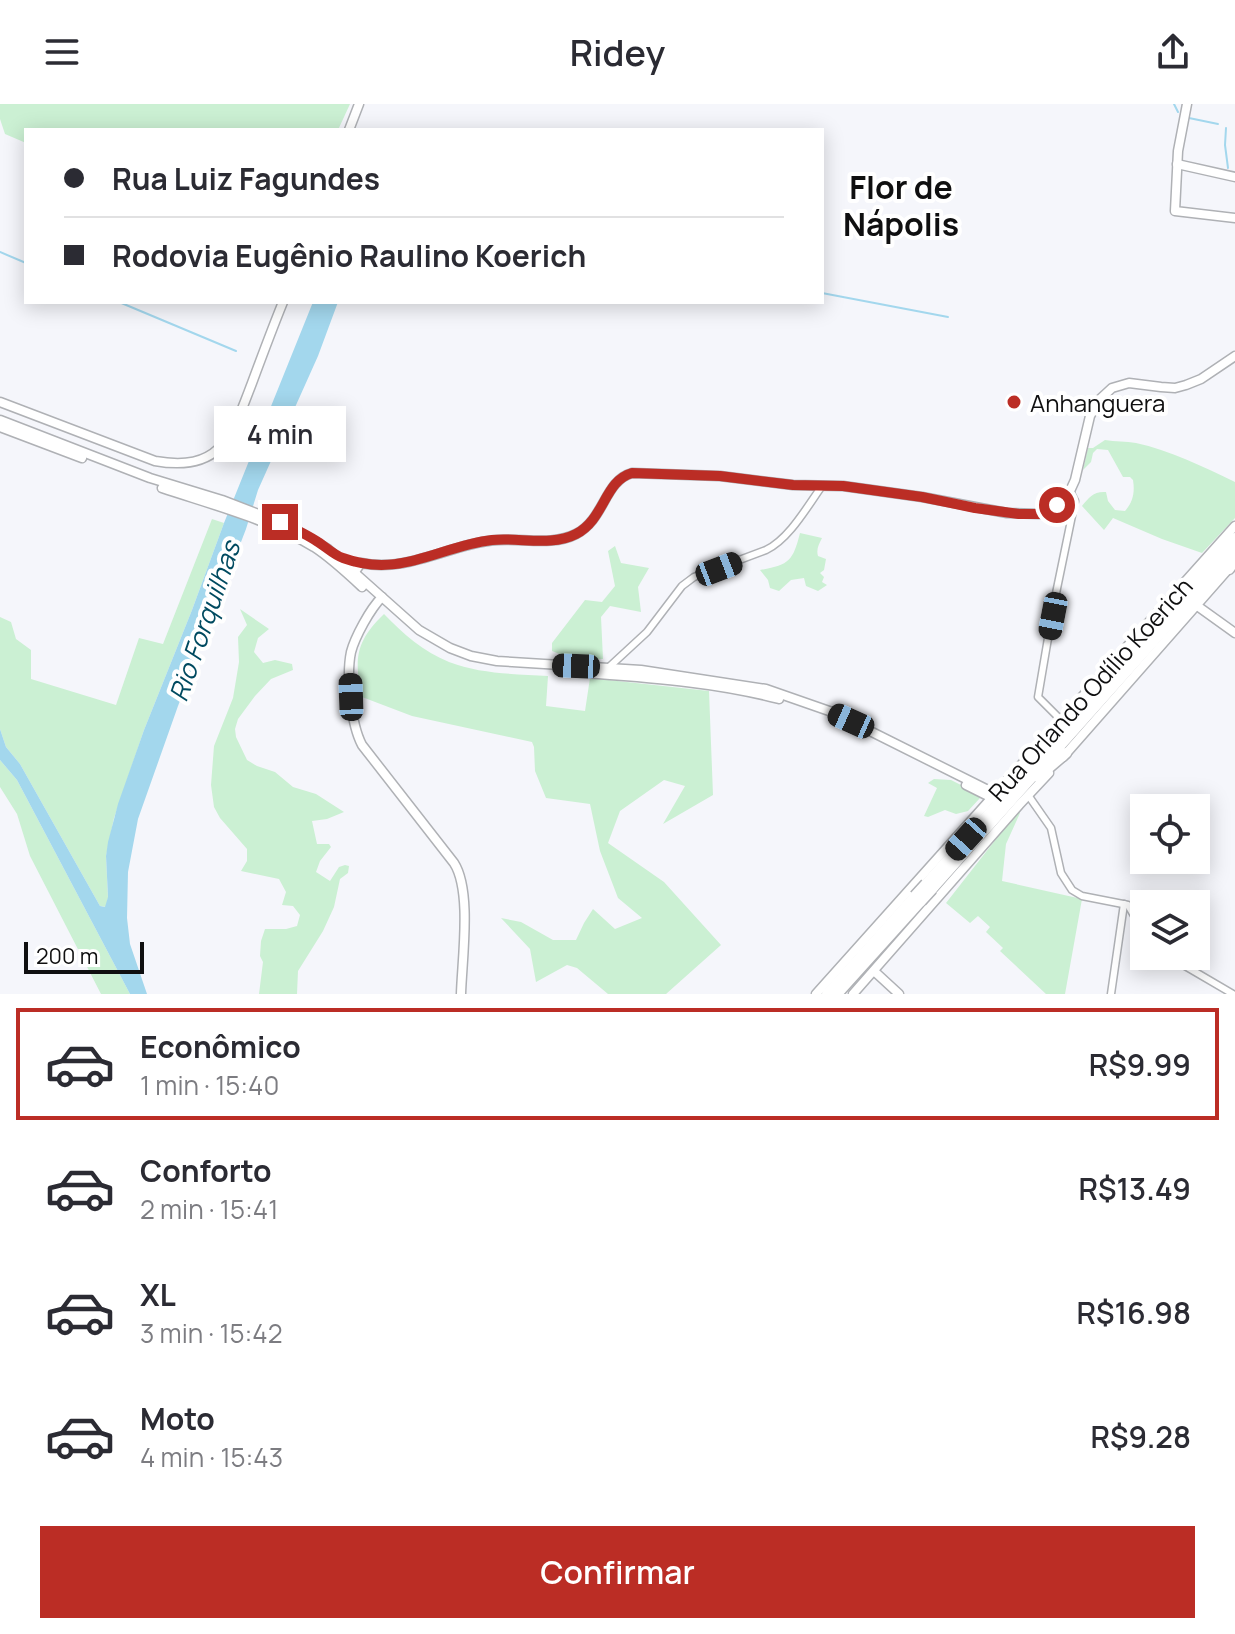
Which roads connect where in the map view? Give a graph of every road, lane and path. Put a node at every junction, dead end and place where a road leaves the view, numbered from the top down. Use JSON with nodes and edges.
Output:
{"nodes":[{"id":1,"x":359,"y":104,"type":"edge"},
{"id":2,"x":1187,"y":104,"type":"edge"},
{"id":3,"x":350,"y":128,"type":"edge"},
{"id":4,"x":1177,"y":164,"type":"junction"},
{"id":5,"x":1235,"y":177,"type":"edge"},
{"id":6,"x":1235,"y":218,"type":"edge"},
{"id":7,"x":282,"y":304,"type":"edge"},
{"id":8,"x":1235,"y":356,"type":"edge"},
{"id":9,"x":0,"y":402,"type":"edge"},
{"id":10,"x":0,"y":420,"type":"edge"},
{"id":11,"x":0,"y":427,"type":"edge"},
{"id":12,"x":822,"y":486,"type":"junction"},
{"id":13,"x":1070,"y":491,"type":"junction"},
{"id":14,"x":221,"y":504,"type":"junction"},
{"id":15,"x":261,"y":519,"type":"junction"},
{"id":16,"x":1235,"y":526,"type":"edge"},
{"id":17,"x":1235,"y":538,"type":"edge"},
{"id":18,"x":1235,"y":550,"type":"edge"},
{"id":19,"x":1233,"y":564,"type":"edge"},
{"id":20,"x":361,"y":569,"type":"junction"},
{"id":21,"x":380,"y":599,"type":"junction"},
{"id":22,"x":1196,"y":605,"type":"junction"},
{"id":23,"x":1235,"y":633,"type":"edge"},
{"id":24,"x":608,"y":668,"type":"junction"},
{"id":25,"x":1076,"y":704,"type":"junction"},
{"id":26,"x":1061,"y":720,"type":"junction"},
{"id":27,"x":1046,"y":749,"type":"junction"},
{"id":28,"x":1066,"y":753,"type":"joint"},
{"id":29,"x":1024,"y":792,"type":"junction"},
{"id":30,"x":994,"y":796,"type":"junction"},
{"id":31,"x":927,"y":889,"type":"junction"},
{"id":32,"x":918,"y":899,"type":"junction"},
{"id":33,"x":1124,"y":904,"type":"junction"},
{"id":34,"x":1130,"y":908,"type":"edge"},
{"id":35,"x":1192,"y":970,"type":"edge"},
{"id":36,"x":874,"y":971,"type":"junction"},
{"id":37,"x":461,"y":994,"type":"edge"},
{"id":38,"x":816,"y":994,"type":"edge"},
{"id":39,"x":827,"y":994,"type":"edge"},
{"id":40,"x":837,"y":994,"type":"edge"},
{"id":41,"x":853,"y":994,"type":"edge"},
{"id":42,"x":899,"y":994,"type":"edge"},
{"id":43,"x":1111,"y":994,"type":"edge"},
{"id":44,"x":1233,"y":994,"type":"edge"}],
"edges":[{"from":1,"to":3,"type":"main road"},
{"from":2,"to":4,"type":"main road"},
{"from":4,"to":5,"type":"main road"},
{"from":4,"to":6,"type":"main road"},
{"from":7,"to":9,"type":"main road"},
{"from":8,"to":13,"type":"main road"},
{"from":10,"to":14,"type":"main road"},
{"from":11,"to":14,"type":"main road"},
{"from":12,"to":13,"type":"main road"},
{"from":12,"to":20,"type":"main road"},
{"from":12,"to":24,"type":"street"},
{"from":13,"to":26,"type":"street"},
{"from":14,"to":15,"type":"main road"},
{"from":15,"to":20,"type":"main road"},
{"from":15,"to":20,"type":"main road"},
{"from":16,"to":25,"type":"main road","name":"Rua Orlando Odílio Koerich"},
{"from":17,"to":27,"type":"highway"},
{"from":18,"to":29,"type":"highway"},
{"from":19,"to":22,"type":"main road"},
{"from":20,"to":21,"type":"main road"},
{"from":20,"to":21,"type":"main road"},
{"from":21,"to":24,"type":"main road"},
{"from":21,"to":30,"type":"main road"},
{"from":21,"to":37,"type":"main road"},
{"from":22,"to":23,"type":"main road"},
{"from":22,"to":28,"type":"main road"},
{"from":24,"to":30,"type":"main road"},
{"from":25,"to":26,"type":"main road","name":"Rua Orlando Odílio Koerich"},
{"from":25,"to":27,"type":"highway"},
{"from":26,"to":30,"type":"main road","name":"Rua Orlando Odílio Koerich"},
{"from":27,"to":31,"type":"highway"},
{"from":28,"to":29,"type":"highway"},
{"from":29,"to":31,"type":"highway"},
{"from":29,"to":33,"type":"street"},
{"from":30,"to":31,"type":"main road","name":"Rua Orlando Odílio Koerich"},
{"from":31,"to":32,"type":"highway","bridge":true},
{"from":31,"to":36,"type":"main road"},
{"from":31,"to":38,"type":"main road","name":"Rua Orlando Odílio Koerich"},
{"from":32,"to":39,"type":"highway"},
{"from":32,"to":40,"type":"highway"},
{"from":33,"to":34,"type":"street"},
{"from":33,"to":43,"type":"street"},
{"from":35,"to":44,"type":"street"},
{"from":36,"to":41,"type":"main road"},
{"from":36,"to":42,"type":"main road"}]}
